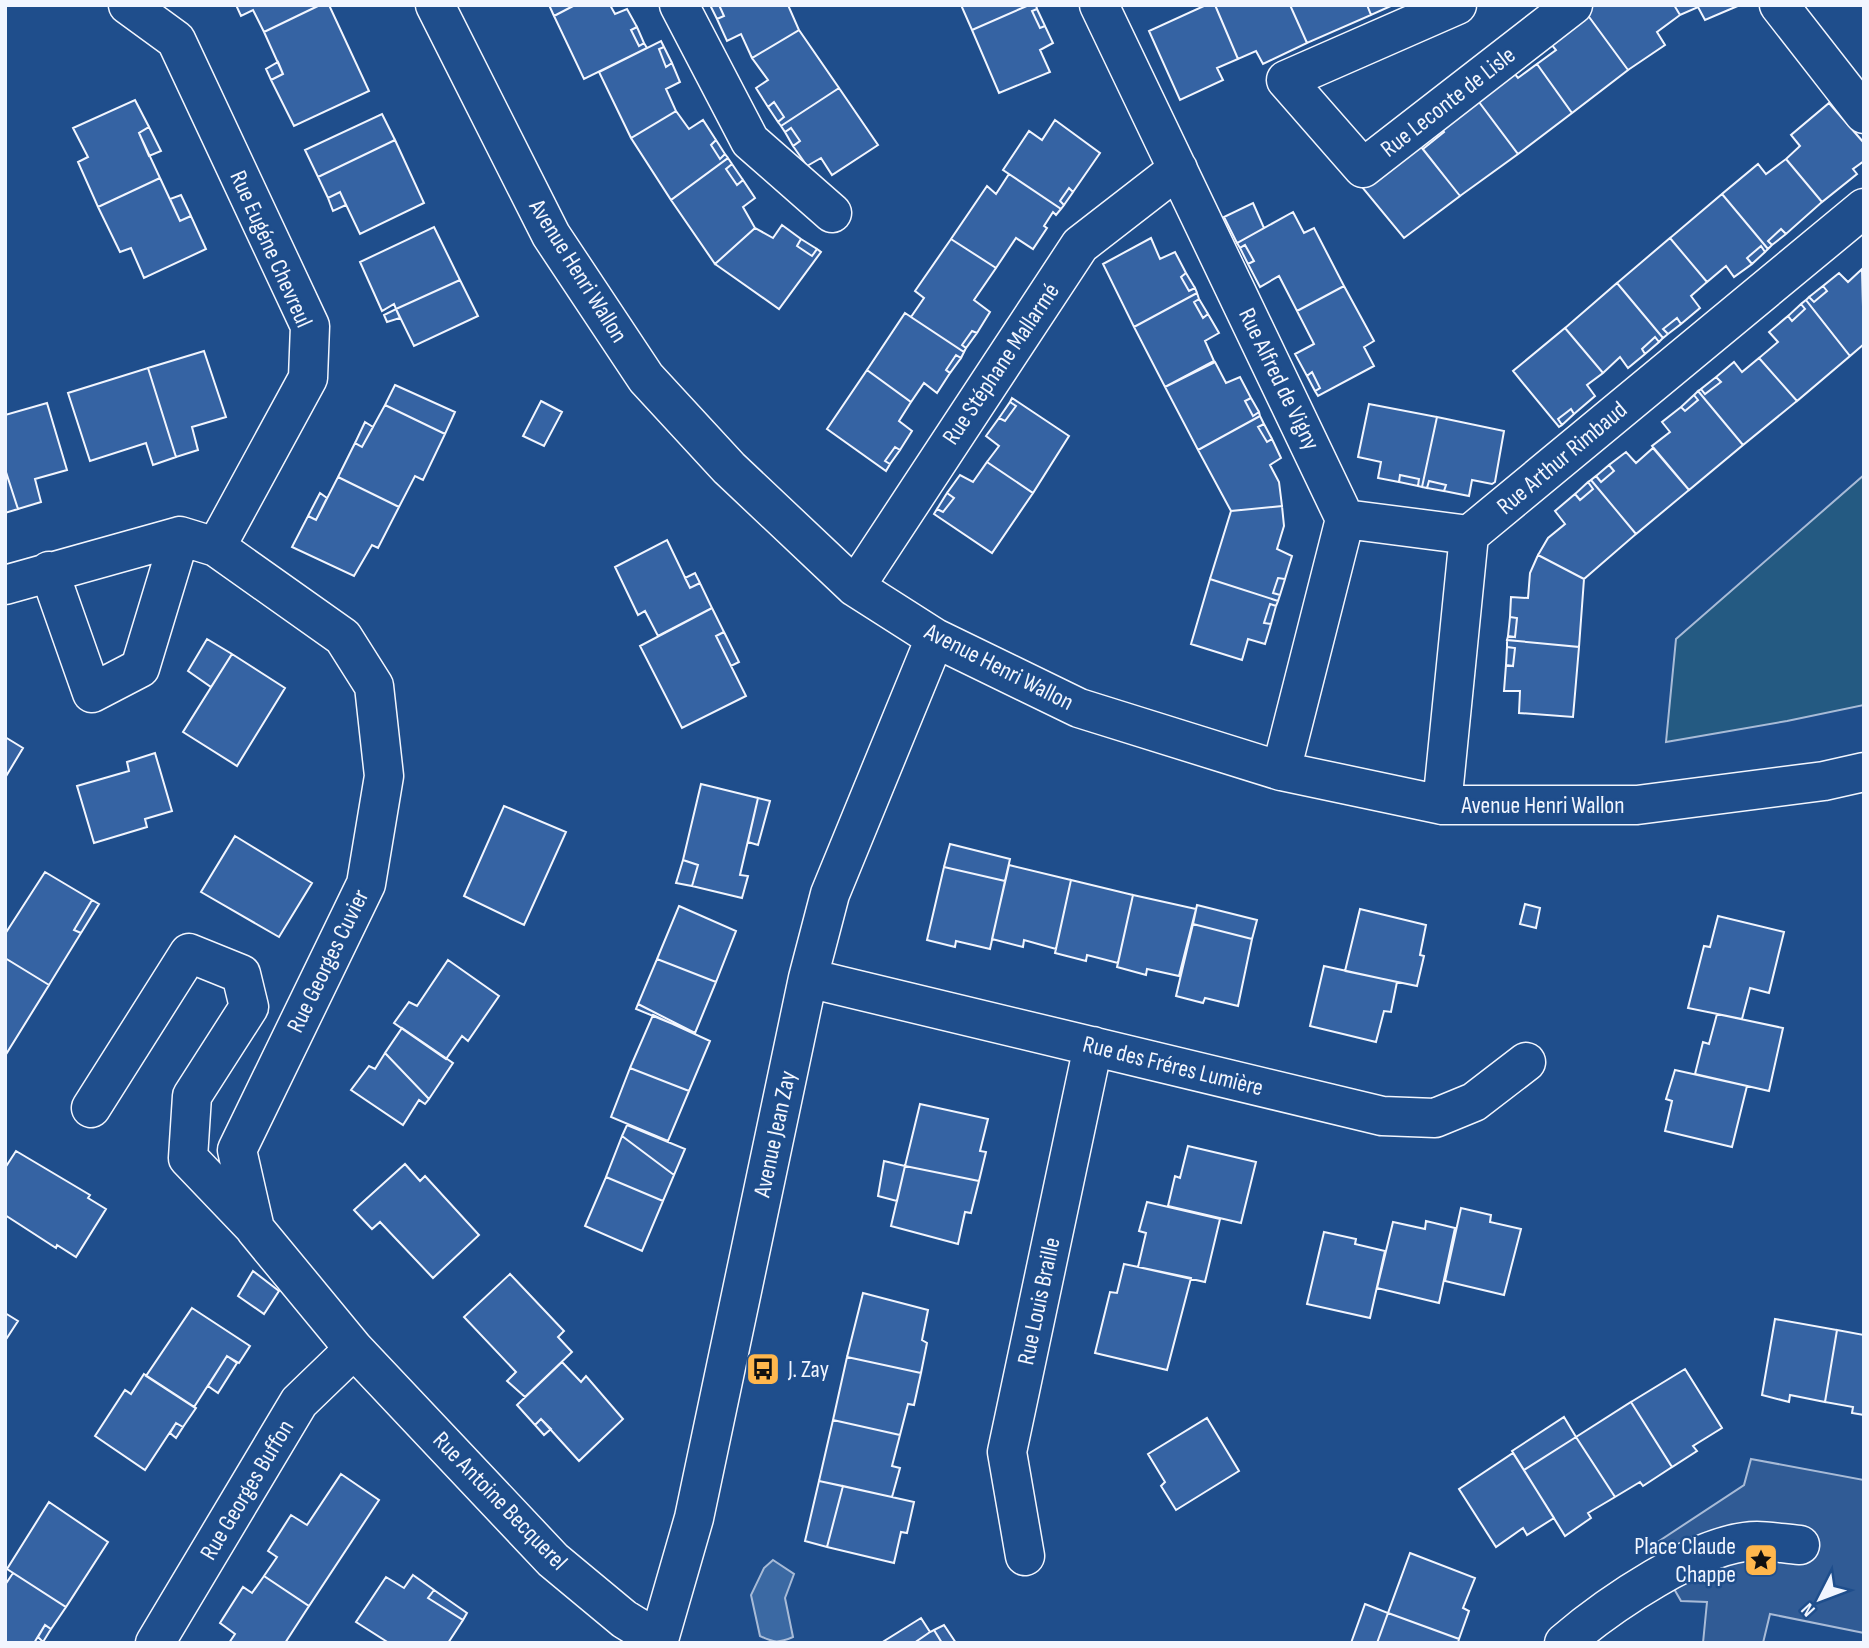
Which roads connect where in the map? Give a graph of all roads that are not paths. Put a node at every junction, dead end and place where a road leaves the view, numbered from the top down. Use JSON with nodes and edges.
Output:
{"nodes":[{"id":1,"x":128,"y":5,"type":"edge"},
{"id":2,"x":435,"y":5,"type":"edge"},
{"id":3,"x":679,"y":5,"type":"edge"},
{"id":4,"x":1099,"y":5,"type":"edge"},
{"id":5,"x":1457,"y":5,"type":"edge"},
{"id":6,"x":1573,"y":5,"type":"edge"},
{"id":7,"x":1779,"y":5,"type":"edge"},
{"id":8,"x":1864,"y":114,"type":"edge"},
{"id":9,"x":1178,"y":169,"type":"junction"},
{"id":10,"x":1864,"y":208,"type":"edge"},
{"id":11,"x":832,"y":213,"type":"dead end"},
{"id":12,"x":1345,"y":519,"type":"junction"},
{"id":13,"x":1469,"y":535,"type":"junction"},
{"id":14,"x":180,"y":536,"type":"junction"},
{"id":15,"x":216,"y":547,"type":"junction"},
{"id":16,"x":49,"y":571,"type":"junction"},
{"id":17,"x":5,"y":585,"type":"edge"},
{"id":18,"x":855,"y":587,"type":"junction"},
{"id":19,"x":935,"y":638,"type":"junction"},
{"id":20,"x":1281,"y":771,"type":"junction"},
{"id":21,"x":1864,"y":772,"type":"edge"},
{"id":22,"x":1442,"y":805,"type":"junction"},
{"id":23,"x":808,"y":978,"type":"junction"},
{"id":24,"x":1093,"y":1046,"type":"junction"},
{"id":25,"x":1526,"y":1062,"type":"dead end"},
{"id":26,"x":91,"y":1108,"type":"dead end"},
{"id":27,"x":255,"y":1228,"type":"junction"},
{"id":28,"x":354,"y":1349,"type":"junction"},
{"id":29,"x":1800,"y":1545,"type":"dead end"},
{"id":30,"x":1025,"y":1556,"type":"dead end"},
{"id":31,"x":658,"y":1641,"type":"edge"},
{"id":32,"x":155,"y":1643,"type":"edge"},
{"id":33,"x":1564,"y":1643,"type":"edge"}],
"edges":[{"from":1,"to":15,"type":"street","name":"Rue Eugéne Chevreul"},
{"from":2,"to":18,"type":"street","name":"Avenue Henri Wallon"},
{"from":3,"to":11,"type":"street"},
{"from":4,"to":9,"type":"street","name":"Rue Alfred de Vigny"},
{"from":5,"to":6,"type":"street","name":"Rue Leconte de Lisle"},
{"from":7,"to":8,"type":"street"},
{"from":9,"to":12,"type":"street","name":"Rue Alfred de Vigny"},
{"from":9,"to":18,"type":"street","name":"Rue Stéphane Mallarmé"},
{"from":10,"to":13,"type":"street","name":"Rue Arthur Rimbaud"},
{"from":12,"to":13,"type":"street"},
{"from":12,"to":20,"type":"street"},
{"from":13,"to":22,"type":"street"},
{"from":14,"to":15,"type":"street","name":"Rue Georges Cuvier"},
{"from":14,"to":16,"type":"street"},
{"from":14,"to":16,"type":"street"},
{"from":15,"to":27,"type":"street","name":"Rue Georges Cuvier"},
{"from":16,"to":17,"type":"street"},
{"from":18,"to":19,"type":"street","name":"Avenue Henri Wallon"},
{"from":19,"to":20,"type":"street","name":"Avenue Henri Wallon"},
{"from":19,"to":23,"type":"street","name":"Avenue Jean Zay"},
{"from":20,"to":22,"type":"street","name":"Avenue Henri Wallon"},
{"from":21,"to":22,"type":"street","name":"Avenue Henri Wallon"},
{"from":23,"to":24,"type":"street","name":"Rue des Fréres Lumière"},
{"from":23,"to":31,"type":"street","name":"Avenue Jean Zay"},
{"from":24,"to":25,"type":"street","name":"Rue des Fréres Lumière"},
{"from":24,"to":30,"type":"street","name":"Rue Louis Braille"},
{"from":26,"to":27,"type":"street","name":"Rue Georges Cuvier"},
{"from":27,"to":28,"type":"street","name":"Rue Georges Cuvier"},
{"from":28,"to":31,"type":"street","name":"Rue Antoine Becquerel"},
{"from":28,"to":32,"type":"street","name":"Rue Georges Buffon"},
{"from":29,"to":33,"type":"street"}]}
